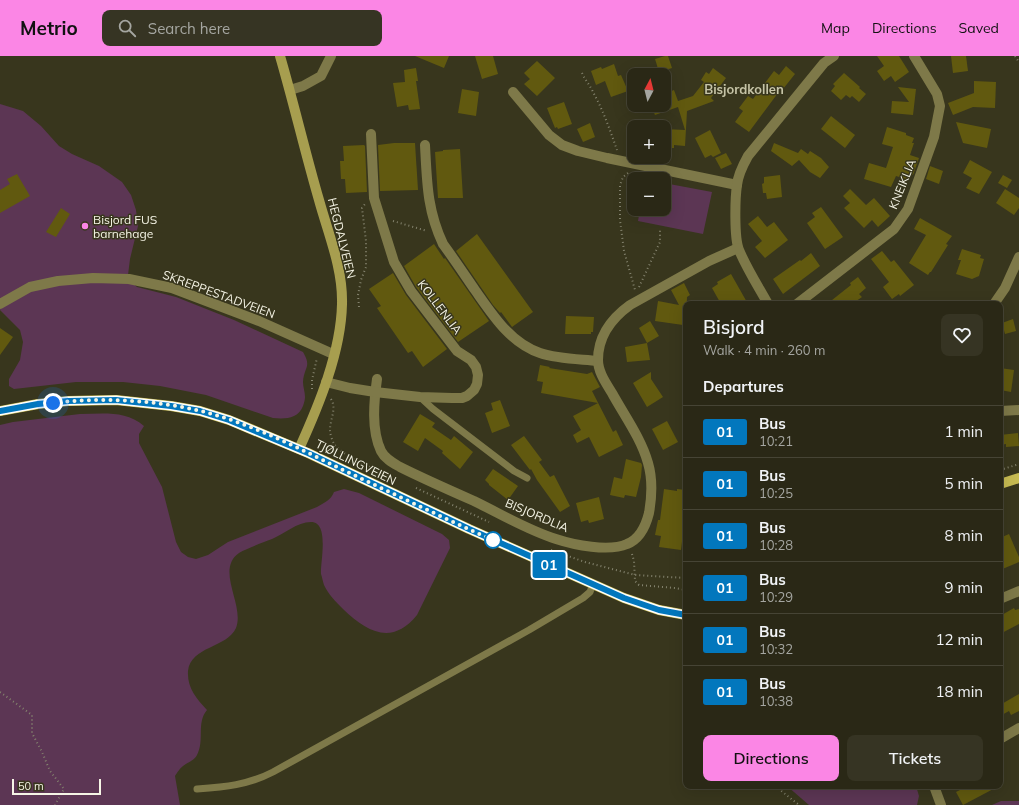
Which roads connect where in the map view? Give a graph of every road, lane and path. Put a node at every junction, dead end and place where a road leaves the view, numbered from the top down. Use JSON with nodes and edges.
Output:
{"nodes":[{"id":1,"x":280,"y":56,"type":"edge"},
{"id":2,"x":331,"y":56,"type":"edge"},
{"id":3,"x":834,"y":56,"type":"edge"},
{"id":4,"x":914,"y":56,"type":"edge"},
{"id":5,"x":1015,"y":56,"type":"edge"},
{"id":6,"x":1019,"y":62,"type":"edge"},
{"id":7,"x":582,"y":73,"type":"dead end"},
{"id":8,"x":290,"y":90,"type":"junction"},
{"id":9,"x":513,"y":92,"type":"dead end"},
{"id":10,"x":371,"y":134,"type":"dead end"},
{"id":11,"x":425,"y":145,"type":"dead end"},
{"id":12,"x":623,"y":162,"type":"junction"},
{"id":13,"x":638,"y":165,"type":"junction"},
{"id":14,"x":737,"y":185,"type":"junction"},
{"id":15,"x":375,"y":202,"type":"junction"},
{"id":16,"x":380,"y":216,"type":"junction"},
{"id":17,"x":660,"y":228,"type":"dead end"},
{"id":18,"x":438,"y":233,"type":"junction"},
{"id":19,"x":738,"y":248,"type":"junction"},
{"id":20,"x":1019,"y":257,"type":"edge"},
{"id":21,"x":766,"y":301,"type":"edge"},
{"id":22,"x":801,"y":301,"type":"edge"},
{"id":23,"x":996,"y":301,"type":"edge"},
{"id":24,"x":0,"y":304,"type":"edge"},
{"id":25,"x":359,"y":307,"type":"dead end"},
{"id":26,"x":333,"y":354,"type":"junction"},
{"id":27,"x":598,"y":361,"type":"junction"},
{"id":28,"x":376,"y":379,"type":"dead end"},
{"id":29,"x":326,"y":382,"type":"junction"},
{"id":30,"x":375,"y":392,"type":"junction"},
{"id":31,"x":420,"y":397,"type":"junction"},
{"id":32,"x":1019,"y":410,"type":"edge"},
{"id":33,"x":0,"y":411,"type":"edge"},
{"id":34,"x":1003,"y":411,"type":"edge"},
{"id":35,"x":299,"y":449,"type":"junction"},
{"id":36,"x":1019,"y":464,"type":"edge"},
{"id":37,"x":1003,"y":469,"type":"edge"},
{"id":38,"x":527,"y":478,"type":"dead end"},
{"id":39,"x":1019,"y":478,"type":"edge"},
{"id":40,"x":1003,"y":483,"type":"edge"},
{"id":41,"x":628,"y":544,"type":"junction"},
{"id":42,"x":635,"y":575,"type":"junction"},
{"id":43,"x":683,"y":578,"type":"edge"},
{"id":44,"x":593,"y":584,"type":"junction"},
{"id":45,"x":683,"y":589,"type":"edge"},
{"id":46,"x":1019,"y":591,"type":"edge"},
{"id":47,"x":1003,"y":597,"type":"edge"},
{"id":48,"x":683,"y":614,"type":"edge"},
{"id":49,"x":0,"y":692,"type":"edge"},
{"id":50,"x":1019,"y":728,"type":"edge"},
{"id":51,"x":1003,"y":737,"type":"edge"},
{"id":52,"x":197,"y":789,"type":"dead end"},
{"id":53,"x":779,"y":789,"type":"edge"},
{"id":54,"x":935,"y":789,"type":"edge"},
{"id":55,"x":55,"y":805,"type":"edge"},
{"id":56,"x":799,"y":805,"type":"edge"},
{"id":57,"x":941,"y":805,"type":"edge"}],
"edges":[{"from":1,"to":8,"type":"street","name":"HEGDALVEIEN"},
{"from":2,"to":8,"type":"street"},
{"from":3,"to":14,"type":"street"},
{"from":4,"to":22,"type":"street","name":"KNEIKLIA"},
{"from":5,"to":6,"type":"path"},
{"from":7,"to":12,"type":"path"},
{"from":8,"to":26,"type":"street","name":"HEGDALVEIEN"},
{"from":9,"to":12,"type":"street"},
{"from":10,"to":15,"type":"street","name":"KOLLENLIA"},
{"from":11,"to":18,"type":"street"},
{"from":12,"to":13,"type":"street"},
{"from":13,"to":14,"type":"street"},
{"from":13,"to":17,"type":"path"},
{"from":14,"to":19,"type":"street"},
{"from":15,"to":16,"type":"street","name":"KOLLENLIA"},
{"from":15,"to":25,"type":"path"},
{"from":16,"to":18,"type":"path"},
{"from":16,"to":31,"type":"street","name":"KOLLENLIA"},
{"from":18,"to":27,"type":"street"},
{"from":19,"to":21,"type":"street"},
{"from":19,"to":27,"type":"street"},
{"from":20,"to":23,"type":"street"},
{"from":24,"to":26,"type":"street","name":"SKREPPESTADVEIEN"},
{"from":26,"to":29,"type":"street","name":"HEGDALVEIEN"},
{"from":27,"to":41,"type":"street"},
{"from":28,"to":30,"type":"street","name":"BISJORDLIA"},
{"from":29,"to":30,"type":"street","name":"KOLLENLIA"},
{"from":29,"to":35,"type":"street","name":"HEGDALVEIEN"},
{"from":30,"to":31,"type":"street","name":"KOLLENLIA"},
{"from":30,"to":41,"type":"street","name":"BISJORDLIA"},
{"from":31,"to":38,"type":"lane"},
{"from":32,"to":34,"type":"street"},
{"from":33,"to":35,"type":"main road","name":"TJØLLINGVEIEN"},
{"from":35,"to":44,"type":"main road","name":"TJØLLINGVEIEN"},
{"from":36,"to":37,"type":"path"},
{"from":39,"to":40,"type":"main road"},
{"from":41,"to":42,"type":"path"},
{"from":42,"to":43,"type":"path"},
{"from":42,"to":45,"type":"path"},
{"from":44,"to":48,"type":"main road","name":"TJØLLINGVEIEN"},
{"from":44,"to":52,"type":"lane"},
{"from":46,"to":47,"type":"street"},
{"from":49,"to":55,"type":"path"},
{"from":50,"to":51,"type":"street"},
{"from":53,"to":56,"type":"path"},
{"from":54,"to":57,"type":"street"}]}
